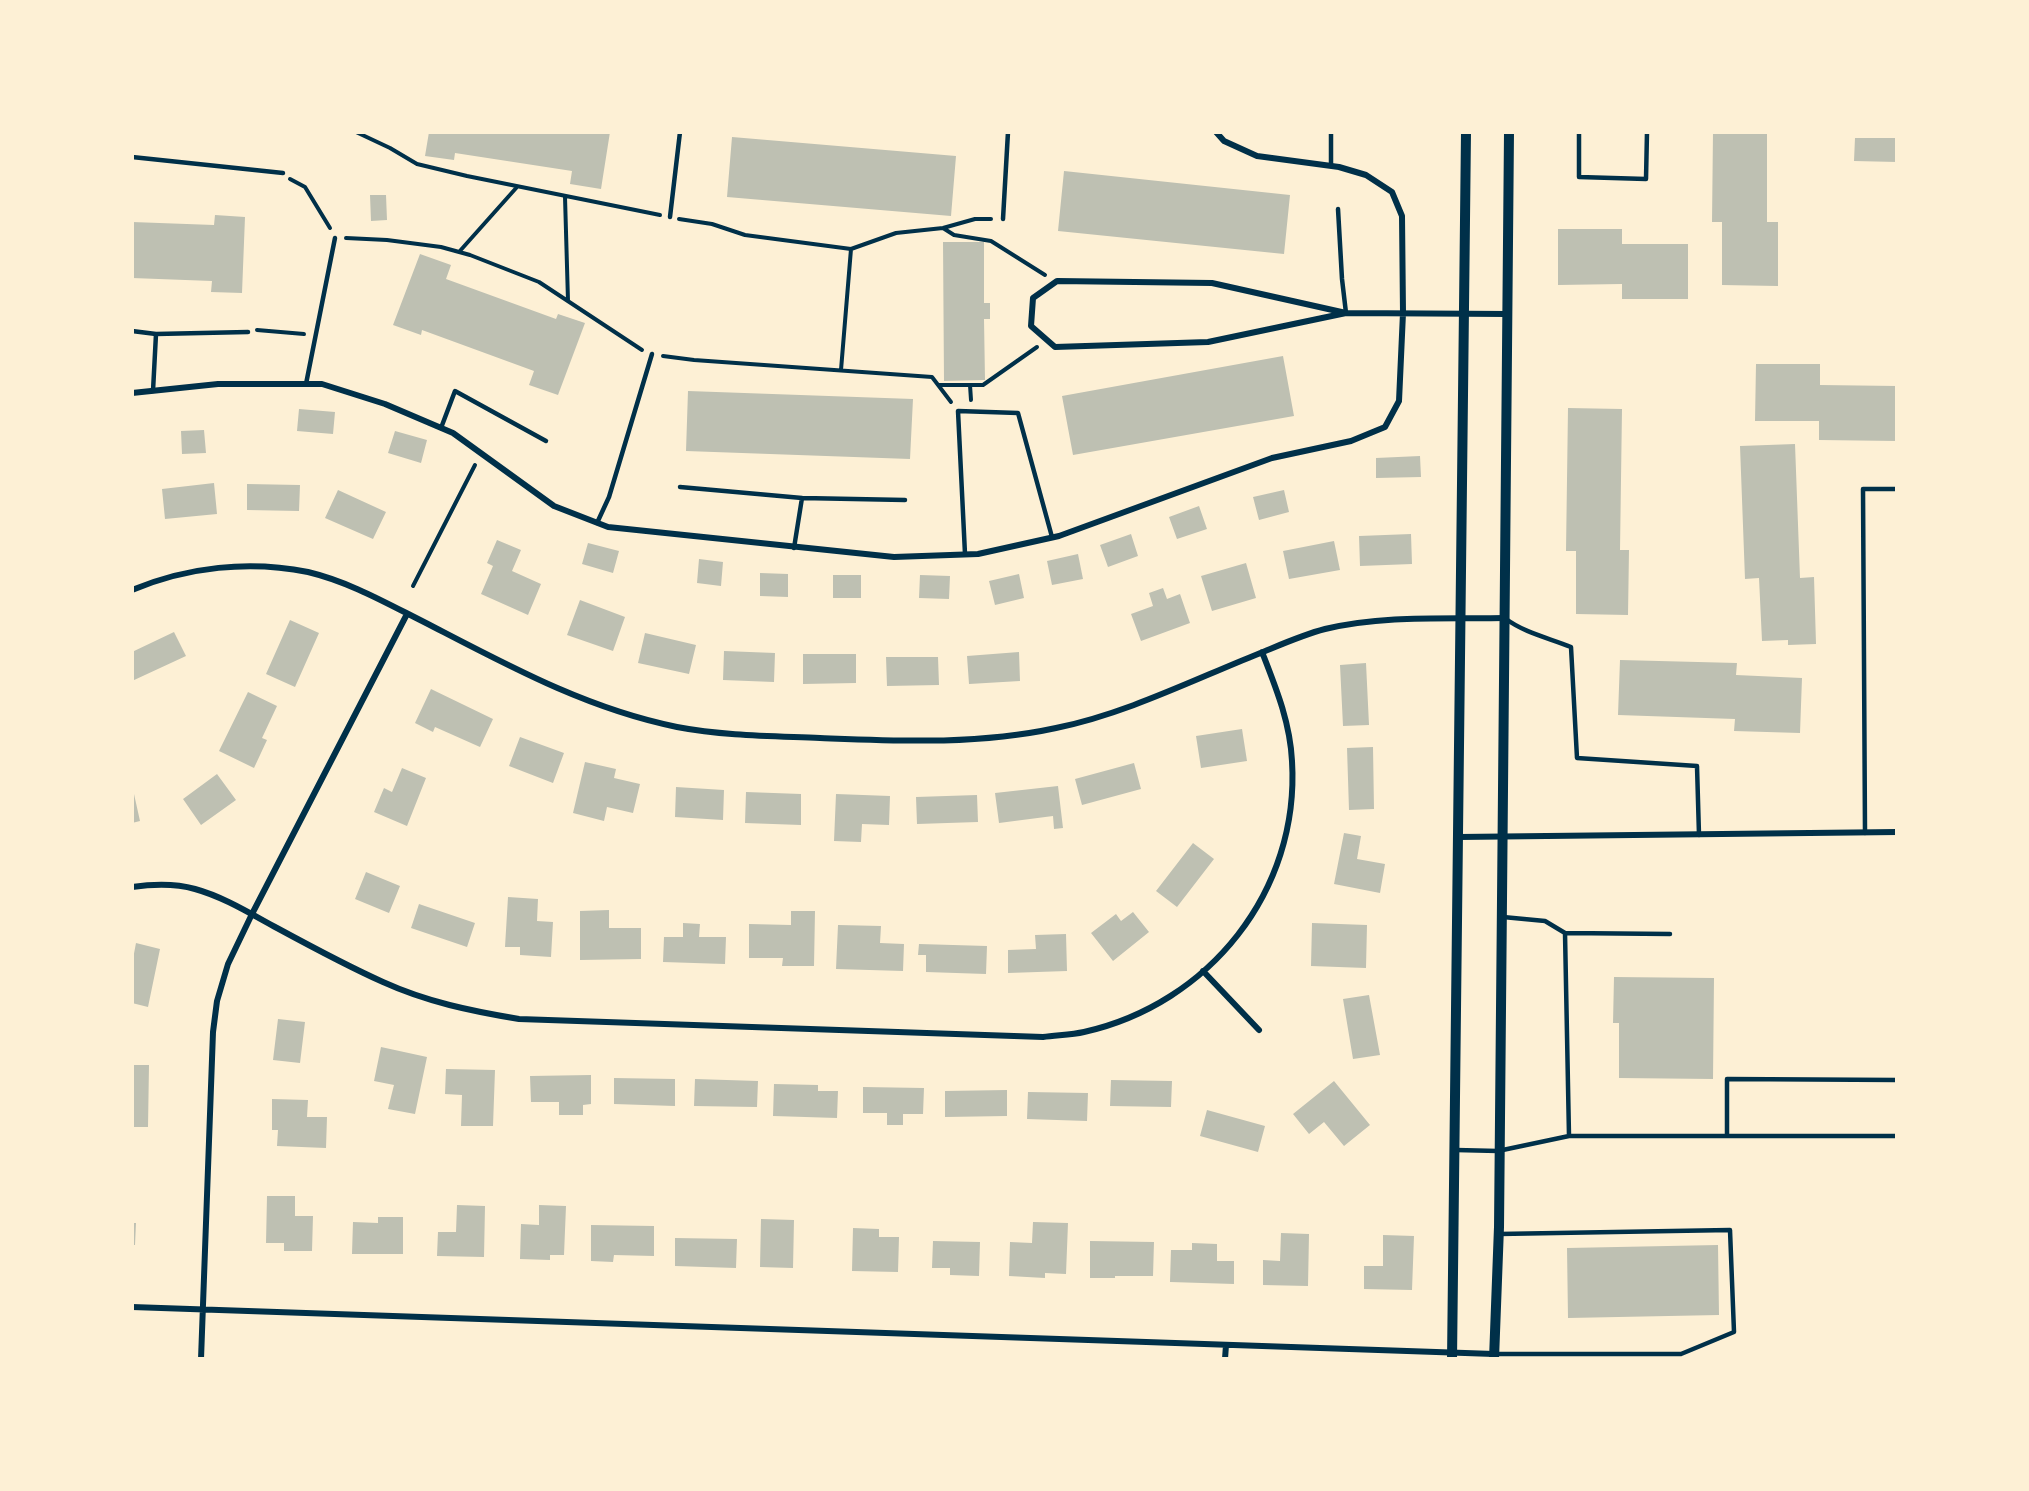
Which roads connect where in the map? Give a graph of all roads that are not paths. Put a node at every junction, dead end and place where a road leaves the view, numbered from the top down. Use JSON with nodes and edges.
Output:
{"nodes":[{"id":1,"x":680,"y":132,"type":"edge"},
{"id":2,"x":1008,"y":132,"type":"edge"},
{"id":3,"x":1216,"y":132,"type":"edge"},
{"id":4,"x":1331,"y":132,"type":"edge"},
{"id":5,"x":1466,"y":132,"type":"edge"},
{"id":6,"x":1509,"y":132,"type":"edge"},
{"id":7,"x":1579,"y":132,"type":"edge"},
{"id":8,"x":1647,"y":132,"type":"edge"},
{"id":9,"x":132,"y":157,"type":"edge"},
{"id":10,"x":1331,"y":166,"type":"junction"},
{"id":11,"x":283,"y":173,"type":"road end"},
{"id":12,"x":1338,"y":209,"type":"dead end"},
{"id":13,"x":670,"y":217,"type":"dead end"},
{"id":14,"x":1003,"y":219,"type":"dead end"},
{"id":15,"x":335,"y":238,"type":"road end"},
{"id":16,"x":1346,"y":313,"type":"junction"},
{"id":17,"x":1403,"y":314,"type":"junction"},
{"id":18,"x":1464,"y":314,"type":"junction"},
{"id":19,"x":1507,"y":314,"type":"junction"},
{"id":20,"x":132,"y":331,"type":"edge"},
{"id":21,"x":248,"y":332,"type":"road end"},
{"id":22,"x":156,"y":334,"type":"junction"},
{"id":23,"x":652,"y":354,"type":"road end"},
{"id":24,"x":306,"y":384,"type":"junction"},
{"id":25,"x":153,"y":391,"type":"junction"},
{"id":26,"x":132,"y":393,"type":"edge"},
{"id":27,"x":441,"y":428,"type":"junction"},
{"id":28,"x":546,"y":441,"type":"dead end"},
{"id":29,"x":680,"y":487,"type":"dead end"},
{"id":30,"x":1897,"y":489,"type":"edge"},
{"id":31,"x":802,"y":498,"type":"junction"},
{"id":32,"x":905,"y":500,"type":"dead end"},
{"id":33,"x":597,"y":523,"type":"junction"},
{"id":34,"x":1052,"y":537,"type":"junction"},
{"id":35,"x":794,"y":548,"type":"junction"},
{"id":36,"x":965,"y":554,"type":"junction"},
{"id":37,"x":132,"y":590,"type":"edge"},
{"id":38,"x":407,"y":614,"type":"junction"},
{"id":39,"x":1504,"y":618,"type":"junction"},
{"id":40,"x":1461,"y":619,"type":"junction"},
{"id":41,"x":1262,"y":652,"type":"junction"},
{"id":42,"x":1897,"y":832,"type":"edge"},
{"id":43,"x":1865,"y":833,"type":"junction"},
{"id":44,"x":1699,"y":835,"type":"junction"},
{"id":45,"x":1501,"y":836,"type":"junction"},
{"id":46,"x":1460,"y":837,"type":"junction"},
{"id":47,"x":132,"y":887,"type":"edge"},
{"id":48,"x":252,"y":914,"type":"junction"},
{"id":49,"x":1501,"y":917,"type":"junction"},
{"id":50,"x":1565,"y":933,"type":"junction"},
{"id":51,"x":1670,"y":934,"type":"dead end"},
{"id":52,"x":1203,"y":971,"type":"junction"},
{"id":53,"x":1259,"y":1030,"type":"dead end"},
{"id":54,"x":1897,"y":1080,"type":"edge"},
{"id":55,"x":1569,"y":1136,"type":"junction"},
{"id":56,"x":1727,"y":1136,"type":"junction"},
{"id":57,"x":1897,"y":1136,"type":"edge"},
{"id":58,"x":1456,"y":1150,"type":"junction"},
{"id":59,"x":1498,"y":1151,"type":"junction"},
{"id":60,"x":1499,"y":1234,"type":"junction"},
{"id":61,"x":132,"y":1307,"type":"edge"},
{"id":62,"x":203,"y":1310,"type":"junction"},
{"id":63,"x":1226,"y":1345,"type":"junction"},
{"id":64,"x":1452,"y":1356,"type":"edge"},
{"id":65,"x":1494,"y":1356,"type":"edge"},
{"id":66,"x":201,"y":1359,"type":"edge"},
{"id":67,"x":1225,"y":1359,"type":"edge"}],
"edges":[{"from":1,"to":13,"type":"lane"},
{"from":2,"to":14,"type":"lane"},
{"from":3,"to":10,"type":"street"},
{"from":4,"to":10,"type":"lane"},
{"from":5,"to":18,"type":"street"},
{"from":6,"to":19,"type":"street"},
{"from":7,"to":8,"type":"lane"},
{"from":9,"to":11,"type":"lane"},
{"from":10,"to":17,"type":"street"},
{"from":12,"to":16,"type":"lane"},
{"from":15,"to":24,"type":"lane"},
{"from":16,"to":16,"type":"street"},
{"from":16,"to":17,"type":"street"},
{"from":17,"to":18,"type":"street"},
{"from":17,"to":34,"type":"street"},
{"from":18,"to":19,"type":"street"},
{"from":18,"to":40,"type":"street"},
{"from":19,"to":39,"type":"street"},
{"from":20,"to":22,"type":"lane"},
{"from":21,"to":22,"type":"lane"},
{"from":22,"to":25,"type":"lane"},
{"from":23,"to":33,"type":"lane"},
{"from":24,"to":25,"type":"street"},
{"from":24,"to":27,"type":"street"},
{"from":25,"to":26,"type":"street"},
{"from":27,"to":28,"type":"lane"},
{"from":27,"to":33,"type":"street"},
{"from":29,"to":31,"type":"lane"},
{"from":30,"to":43,"type":"lane"},
{"from":31,"to":32,"type":"lane"},
{"from":31,"to":35,"type":"lane"},
{"from":33,"to":35,"type":"street"},
{"from":34,"to":36,"type":"street"},
{"from":34,"to":36,"type":"lane"},
{"from":35,"to":36,"type":"street"},
{"from":37,"to":38,"type":"street"},
{"from":38,"to":41,"type":"street"},
{"from":38,"to":48,"type":"street"},
{"from":39,"to":40,"type":"street"},
{"from":39,"to":44,"type":"lane"},
{"from":39,"to":45,"type":"street"},
{"from":40,"to":41,"type":"street"},
{"from":40,"to":46,"type":"street"},
{"from":41,"to":52,"type":"street"},
{"from":42,"to":43,"type":"street"},
{"from":43,"to":44,"type":"street"},
{"from":44,"to":45,"type":"street"},
{"from":45,"to":46,"type":"street"},
{"from":45,"to":49,"type":"street"},
{"from":46,"to":58,"type":"street"},
{"from":47,"to":48,"type":"street"},
{"from":48,"to":52,"type":"street"},
{"from":48,"to":62,"type":"street"},
{"from":49,"to":50,"type":"lane"},
{"from":49,"to":59,"type":"street"},
{"from":50,"to":51,"type":"lane"},
{"from":50,"to":55,"type":"lane"},
{"from":52,"to":53,"type":"street"},
{"from":54,"to":56,"type":"lane"},
{"from":55,"to":56,"type":"lane"},
{"from":55,"to":59,"type":"lane"},
{"from":56,"to":57,"type":"lane"},
{"from":58,"to":59,"type":"lane"},
{"from":58,"to":64,"type":"street"},
{"from":59,"to":60,"type":"street"},
{"from":60,"to":65,"type":"street"},
{"from":60,"to":65,"type":"lane"},
{"from":61,"to":62,"type":"street"},
{"from":62,"to":63,"type":"street"},
{"from":62,"to":66,"type":"street"},
{"from":63,"to":64,"type":"street"},
{"from":63,"to":67,"type":"street"},
{"from":64,"to":65,"type":"street"}]}
